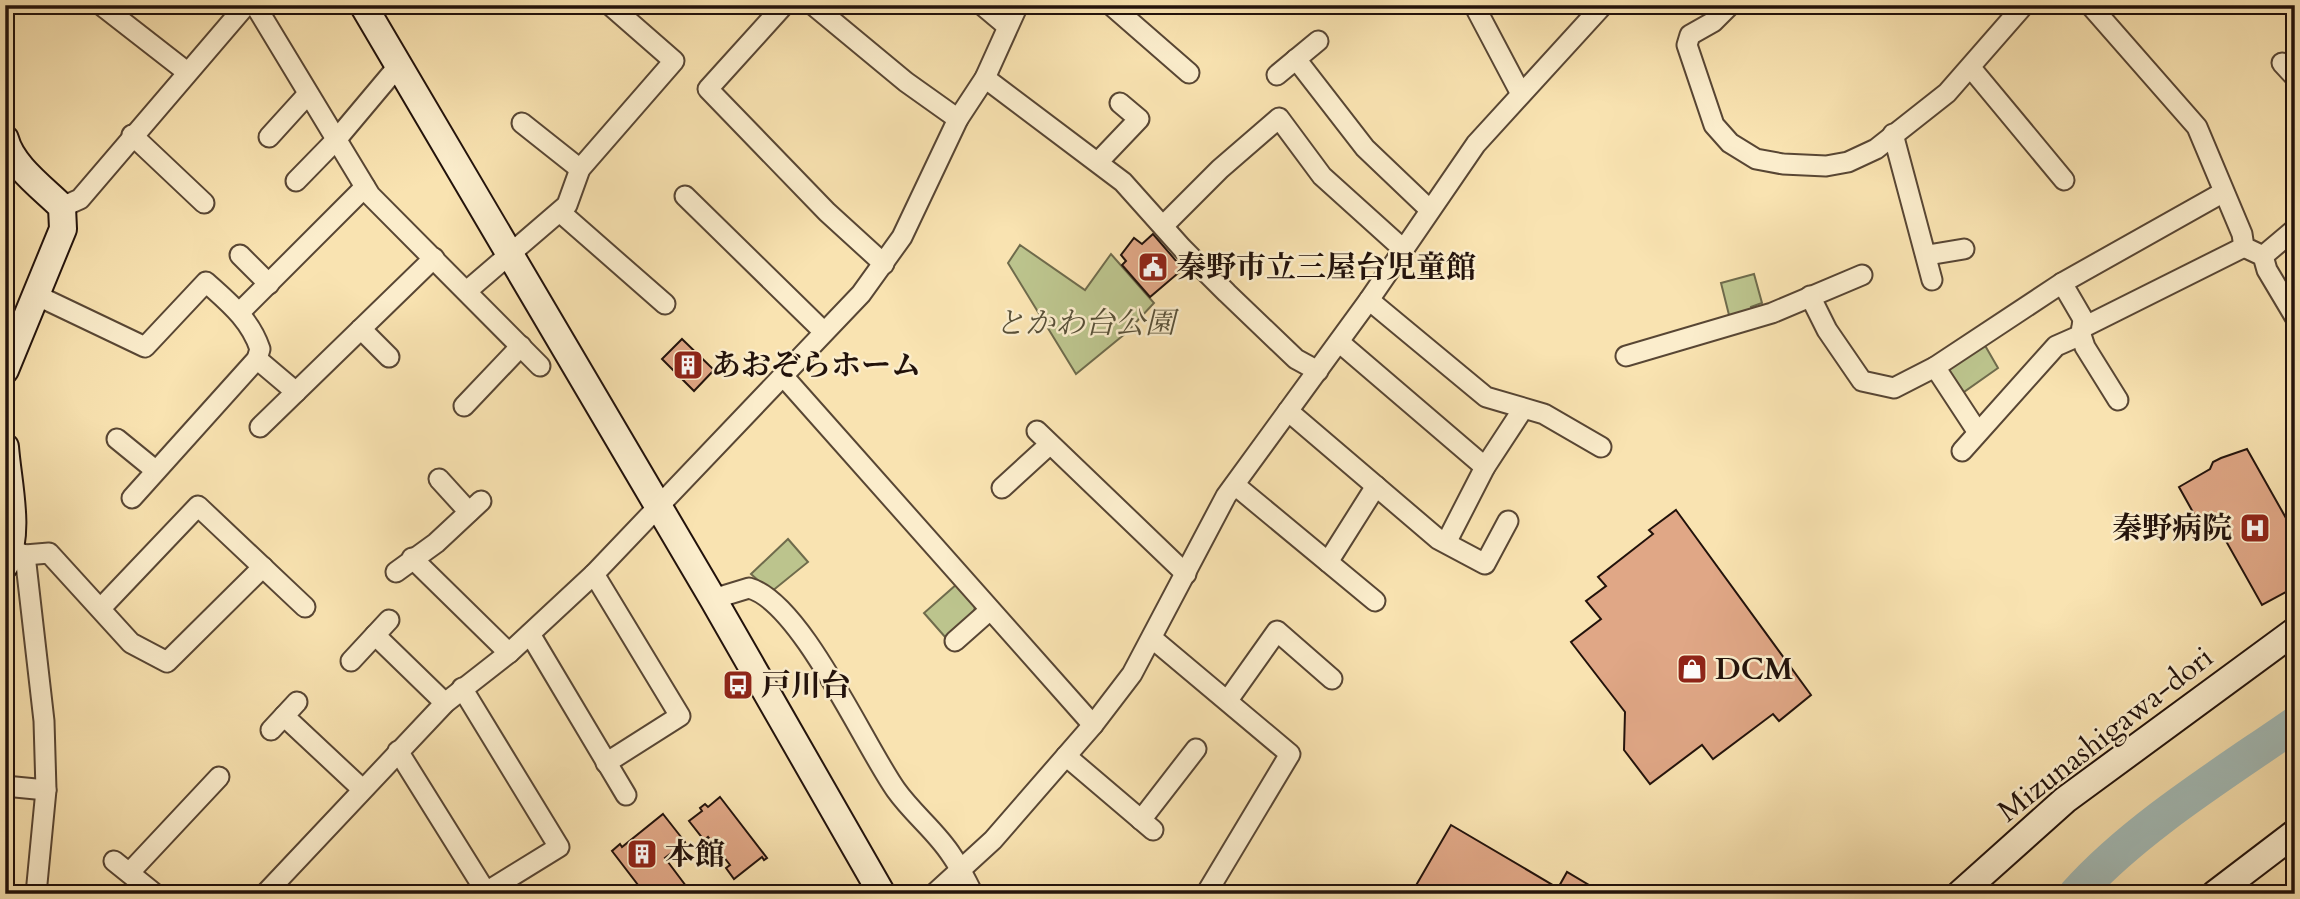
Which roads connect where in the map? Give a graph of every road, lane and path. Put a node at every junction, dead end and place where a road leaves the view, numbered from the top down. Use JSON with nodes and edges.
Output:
{"nodes":[{"id":1,"x":101,"y":5,"type":"edge"},
{"id":2,"x":246,"y":5,"type":"edge"},
{"id":3,"x":256,"y":5,"type":"edge"},
{"id":4,"x":363,"y":5,"type":"edge"},
{"id":5,"x":610,"y":5,"type":"edge"},
{"id":6,"x":784,"y":5,"type":"edge"},
{"id":7,"x":813,"y":5,"type":"edge"},
{"id":8,"x":982,"y":5,"type":"edge"},
{"id":9,"x":1018,"y":5,"type":"edge"},
{"id":10,"x":1111,"y":5,"type":"edge"},
{"id":11,"x":1474,"y":5,"type":"edge"},
{"id":12,"x":1603,"y":5,"type":"edge"},
{"id":13,"x":1730,"y":5,"type":"edge"},
{"id":14,"x":2024,"y":5,"type":"edge"},
{"id":15,"x":2090,"y":5,"type":"edge"},
{"id":16,"x":1007,"y":26,"type":"junction"},
{"id":17,"x":1318,"y":41,"type":"dead end"},
{"id":18,"x":1296,"y":59,"type":"junction"},
{"id":19,"x":399,"y":65,"type":"junction"},
{"id":20,"x":1971,"y":68,"type":"junction"},
{"id":21,"x":187,"y":72,"type":"junction"},
{"id":22,"x":1189,"y":73,"type":"dead end"},
{"id":23,"x":1278,"y":75,"type":"dead end"},
{"id":24,"x":985,"y":78,"type":"junction"},
{"id":25,"x":308,"y":94,"type":"junction"},
{"id":26,"x":1521,"y":94,"type":"junction"},
{"id":27,"x":1120,"y":103,"type":"dead end"},
{"id":28,"x":958,"y":120,"type":"junction"},
{"id":29,"x":522,"y":123,"type":"dead end"},
{"id":30,"x":1893,"y":134,"type":"junction"},
{"id":31,"x":132,"y":135,"type":"junction"},
{"id":32,"x":269,"y":137,"type":"dead end"},
{"id":33,"x":336,"y":140,"type":"junction"},
{"id":34,"x":6,"y":146,"type":"edge"},
{"id":35,"x":1099,"y":161,"type":"junction"},
{"id":36,"x":580,"y":169,"type":"junction"},
{"id":37,"x":2064,"y":180,"type":"dead end"},
{"id":38,"x":296,"y":181,"type":"dead end"},
{"id":39,"x":365,"y":187,"type":"junction"},
{"id":40,"x":2222,"y":194,"type":"junction"},
{"id":41,"x":685,"y":196,"type":"dead end"},
{"id":42,"x":204,"y":203,"type":"dead end"},
{"id":43,"x":62,"y":207,"type":"junction"},
{"id":44,"x":1430,"y":210,"type":"junction"},
{"id":45,"x":560,"y":212,"type":"junction"},
{"id":46,"x":1163,"y":226,"type":"junction"},
{"id":47,"x":2295,"y":229,"type":"edge"},
{"id":48,"x":2244,"y":247,"type":"junction"},
{"id":49,"x":1403,"y":249,"type":"junction"},
{"id":50,"x":1964,"y":249,"type":"dead end"},
{"id":51,"x":240,"y":255,"type":"dead end"},
{"id":52,"x":510,"y":255,"type":"junction"},
{"id":53,"x":1928,"y":256,"type":"junction"},
{"id":54,"x":2263,"y":256,"type":"junction"},
{"id":55,"x":434,"y":258,"type":"junction"},
{"id":56,"x":884,"y":264,"type":"junction"},
{"id":57,"x":1862,"y":275,"type":"dead end"},
{"id":58,"x":1932,"y":280,"type":"dead end"},
{"id":59,"x":2062,"y":283,"type":"junction"},
{"id":60,"x":269,"y":284,"type":"junction"},
{"id":61,"x":468,"y":290,"type":"junction"},
{"id":62,"x":36,"y":295,"type":"junction"},
{"id":63,"x":1810,"y":296,"type":"junction"},
{"id":64,"x":1369,"y":300,"type":"junction"},
{"id":65,"x":665,"y":304,"type":"dead end"},
{"id":66,"x":240,"y":312,"type":"junction"},
{"id":67,"x":2295,"y":317,"type":"edge"},
{"id":68,"x":361,"y":329,"type":"junction"},
{"id":69,"x":824,"y":332,"type":"junction"},
{"id":70,"x":2081,"y":332,"type":"junction"},
{"id":71,"x":11,"y":336,"type":"edge"},
{"id":72,"x":1339,"y":342,"type":"junction"},
{"id":73,"x":521,"y":346,"type":"junction"},
{"id":74,"x":1626,"y":356,"type":"dead end"},
{"id":75,"x":389,"y":358,"type":"dead end"},
{"id":76,"x":257,"y":359,"type":"junction"},
{"id":77,"x":540,"y":366,"type":"dead end"},
{"id":78,"x":1935,"y":366,"type":"junction"},
{"id":79,"x":5,"y":370,"type":"edge"},
{"id":80,"x":1318,"y":371,"type":"junction"},
{"id":81,"x":784,"y":377,"type":"junction"},
{"id":82,"x":296,"y":392,"type":"junction"},
{"id":83,"x":2118,"y":400,"type":"dead end"},
{"id":84,"x":464,"y":405,"type":"dead end"},
{"id":85,"x":1523,"y":409,"type":"junction"},
{"id":86,"x":1288,"y":411,"type":"junction"},
{"id":87,"x":260,"y":427,"type":"dead end"},
{"id":88,"x":1977,"y":431,"type":"junction"},
{"id":89,"x":117,"y":439,"type":"dead end"},
{"id":90,"x":5,"y":447,"type":"edge"},
{"id":91,"x":1601,"y":447,"type":"dead end"},
{"id":92,"x":1962,"y":451,"type":"dead end"},
{"id":93,"x":1485,"y":467,"type":"junction"},
{"id":94,"x":155,"y":470,"type":"junction"},
{"id":95,"x":439,"y":479,"type":"dead end"},
{"id":96,"x":1235,"y":485,"type":"junction"},
{"id":97,"x":1376,"y":486,"type":"junction"},
{"id":98,"x":1002,"y":489,"type":"dead end"},
{"id":99,"x":132,"y":498,"type":"dead end"},
{"id":100,"x":659,"y":508,"type":"junction"},
{"id":101,"x":1508,"y":521,"type":"dead end"},
{"id":102,"x":1447,"y":541,"type":"junction"},
{"id":103,"x":14,"y":557,"type":"edge"},
{"id":104,"x":412,"y":558,"type":"junction"},
{"id":105,"x":1328,"y":562,"type":"junction"},
{"id":106,"x":263,"y":568,"type":"junction"},
{"id":107,"x":396,"y":572,"type":"dead end"},
{"id":108,"x":1186,"y":574,"type":"junction"},
{"id":109,"x":594,"y":575,"type":"junction"},
{"id":110,"x":713,"y":599,"type":"junction"},
{"id":111,"x":1375,"y":601,"type":"dead end"},
{"id":112,"x":304,"y":607,"type":"dead end"},
{"id":113,"x":101,"y":608,"type":"junction"},
{"id":114,"x":990,"y":610,"type":"junction"},
{"id":115,"x":389,"y":620,"type":"dead end"},
{"id":116,"x":2295,"y":631,"type":"edge"},
{"id":117,"x":530,"y":634,"type":"junction"},
{"id":118,"x":375,"y":635,"type":"junction"},
{"id":119,"x":1153,"y":639,"type":"junction"},
{"id":120,"x":955,"y":640,"type":"dead end"},
{"id":121,"x":509,"y":653,"type":"junction"},
{"id":122,"x":351,"y":661,"type":"dead end"},
{"id":123,"x":1332,"y":679,"type":"dead end"},
{"id":124,"x":463,"y":688,"type":"junction"},
{"id":125,"x":1227,"y":700,"type":"junction"},
{"id":126,"x":445,"y":703,"type":"junction"},
{"id":127,"x":284,"y":716,"type":"dead end"},
{"id":128,"x":1093,"y":725,"type":"junction"},
{"id":129,"x":1196,"y":749,"type":"dead end"},
{"id":130,"x":398,"y":751,"type":"junction"},
{"id":131,"x":1066,"y":756,"type":"junction"},
{"id":132,"x":606,"y":763,"type":"junction"},
{"id":133,"x":219,"y":777,"type":"dead end"},
{"id":134,"x":5,"y":786,"type":"edge"},
{"id":135,"x":361,"y":788,"type":"junction"},
{"id":136,"x":46,"y":790,"type":"junction"},
{"id":137,"x":626,"y":796,"type":"dead end"},
{"id":138,"x":2295,"y":833,"type":"edge"},
{"id":139,"x":960,"y":872,"type":"junction"},
{"id":140,"x":270,"y":892,"type":"edge"},
{"id":141,"x":36,"y":894,"type":"edge"},
{"id":142,"x":155,"y":894,"type":"edge"},
{"id":143,"x":882,"y":894,"type":"edge"},
{"id":144,"x":934,"y":894,"type":"edge"},
{"id":145,"x":973,"y":894,"type":"edge"},
{"id":146,"x":1206,"y":894,"type":"edge"},
{"id":147,"x":1960,"y":894,"type":"edge"},
{"id":148,"x":2215,"y":894,"type":"edge"}],
"edges":[{"from":1,"to":21,"type":"street"},
{"from":2,"to":21,"type":"street"},
{"from":3,"to":25,"type":"street"},
{"from":4,"to":19,"type":"street"},
{"from":5,"to":36,"type":"street"},
{"from":6,"to":56,"type":"street"},
{"from":7,"to":28,"type":"street"},
{"from":8,"to":16,"type":"street"},
{"from":9,"to":16,"type":"street"},
{"from":10,"to":22,"type":"street"},
{"from":11,"to":26,"type":"street"},
{"from":12,"to":26,"type":"street"},
{"from":13,"to":30,"type":"street"},
{"from":14,"to":20,"type":"street"},
{"from":15,"to":40,"type":"street"},
{"from":16,"to":24,"type":"street"},
{"from":17,"to":18,"type":"street"},
{"from":18,"to":23,"type":"street"},
{"from":18,"to":44,"type":"street"},
{"from":19,"to":33,"type":"street"},
{"from":19,"to":52,"type":"street"},
{"from":20,"to":30,"type":"street"},
{"from":20,"to":37,"type":"street"},
{"from":21,"to":31,"type":"street"},
{"from":24,"to":28,"type":"street"},
{"from":24,"to":35,"type":"street"},
{"from":25,"to":32,"type":"street"},
{"from":25,"to":33,"type":"street"},
{"from":26,"to":44,"type":"street"},
{"from":27,"to":35,"type":"street"},
{"from":28,"to":56,"type":"street"},
{"from":29,"to":36,"type":"street"},
{"from":30,"to":53,"type":"street"},
{"from":31,"to":42,"type":"street"},
{"from":31,"to":43,"type":"street"},
{"from":33,"to":38,"type":"street"},
{"from":33,"to":39,"type":"street"},
{"from":34,"to":43,"type":"street"},
{"from":35,"to":46,"type":"street"},
{"from":36,"to":45,"type":"street"},
{"from":39,"to":55,"type":"street"},
{"from":39,"to":60,"type":"street"},
{"from":40,"to":48,"type":"street"},
{"from":40,"to":59,"type":"street"},
{"from":41,"to":69,"type":"street"},
{"from":43,"to":62,"type":"street"},
{"from":44,"to":49,"type":"street"},
{"from":45,"to":52,"type":"street"},
{"from":45,"to":65,"type":"street"},
{"from":46,"to":49,"type":"street"},
{"from":46,"to":80,"type":"street"},
{"from":47,"to":54,"type":"street"},
{"from":48,"to":54,"type":"street"},
{"from":48,"to":70,"type":"street"},
{"from":49,"to":64,"type":"street"},
{"from":50,"to":53,"type":"street"},
{"from":51,"to":60,"type":"street"},
{"from":52,"to":61,"type":"street"},
{"from":52,"to":100,"type":"street"},
{"from":53,"to":58,"type":"street"},
{"from":54,"to":67,"type":"street"},
{"from":55,"to":61,"type":"street"},
{"from":55,"to":68,"type":"street"},
{"from":56,"to":69,"type":"street"},
{"from":57,"to":63,"type":"street"},
{"from":59,"to":70,"type":"street"},
{"from":59,"to":78,"type":"street"},
{"from":60,"to":66,"type":"street"},
{"from":61,"to":73,"type":"street"},
{"from":62,"to":66,"type":"street"},
{"from":62,"to":71,"type":"street"},
{"from":63,"to":74,"type":"street"},
{"from":63,"to":78,"type":"street"},
{"from":64,"to":72,"type":"street"},
{"from":64,"to":85,"type":"street"},
{"from":66,"to":76,"type":"street"},
{"from":68,"to":75,"type":"street"},
{"from":68,"to":82,"type":"street"},
{"from":69,"to":81,"type":"street"},
{"from":70,"to":83,"type":"street"},
{"from":70,"to":88,"type":"street"},
{"from":71,"to":79,"type":"street"},
{"from":72,"to":80,"type":"street"},
{"from":72,"to":93,"type":"street"},
{"from":73,"to":77,"type":"street"},
{"from":73,"to":84,"type":"street"},
{"from":76,"to":82,"type":"street"},
{"from":76,"to":94,"type":"street"},
{"from":78,"to":88,"type":"street"},
{"from":80,"to":86,"type":"street"},
{"from":81,"to":100,"type":"street"},
{"from":81,"to":114,"type":"street"},
{"from":82,"to":87,"type":"street"},
{"from":85,"to":91,"type":"street"},
{"from":85,"to":93,"type":"street"},
{"from":86,"to":96,"type":"street"},
{"from":86,"to":97,"type":"street"},
{"from":88,"to":92,"type":"street"},
{"from":89,"to":94,"type":"street"},
{"from":90,"to":103,"type":"street"},
{"from":93,"to":102,"type":"street"},
{"from":94,"to":99,"type":"street"},
{"from":95,"to":104,"type":"street"},
{"from":96,"to":105,"type":"street"},
{"from":96,"to":108,"type":"street"},
{"from":97,"to":102,"type":"street"},
{"from":97,"to":105,"type":"street"},
{"from":98,"to":108,"type":"street"},
{"from":100,"to":109,"type":"street"},
{"from":100,"to":110,"type":"street"},
{"from":101,"to":102,"type":"street"},
{"from":103,"to":113,"type":"street"},
{"from":103,"to":136,"type":"street"},
{"from":104,"to":107,"type":"street"},
{"from":104,"to":121,"type":"street"},
{"from":105,"to":111,"type":"street"},
{"from":106,"to":112,"type":"street"},
{"from":106,"to":113,"type":"street"},
{"from":106,"to":113,"type":"street"},
{"from":108,"to":119,"type":"street"},
{"from":109,"to":117,"type":"street"},
{"from":109,"to":132,"type":"street"},
{"from":110,"to":139,"type":"street"},
{"from":110,"to":143,"type":"street"},
{"from":114,"to":120,"type":"street"},
{"from":114,"to":128,"type":"street"},
{"from":115,"to":118,"type":"street"},
{"from":116,"to":147,"type":"street","name":"Mizunashigawa-dori"},
{"from":117,"to":121,"type":"street"},
{"from":117,"to":132,"type":"street"},
{"from":118,"to":122,"type":"street"},
{"from":118,"to":126,"type":"street"},
{"from":119,"to":125,"type":"street"},
{"from":119,"to":128,"type":"street"},
{"from":121,"to":124,"type":"street"},
{"from":123,"to":125,"type":"street"},
{"from":124,"to":126,"type":"street"},
{"from":124,"to":130,"type":"street"},
{"from":125,"to":146,"type":"street"},
{"from":126,"to":130,"type":"street"},
{"from":127,"to":135,"type":"street"},
{"from":128,"to":131,"type":"street"},
{"from":129,"to":131,"type":"street"},
{"from":130,"to":135,"type":"street"},
{"from":131,"to":139,"type":"street"},
{"from":132,"to":137,"type":"street"},
{"from":133,"to":142,"type":"street"},
{"from":134,"to":136,"type":"street"},
{"from":135,"to":140,"type":"street"},
{"from":136,"to":141,"type":"street"},
{"from":138,"to":148,"type":"street"},
{"from":139,"to":144,"type":"street"},
{"from":139,"to":145,"type":"street"}]}
